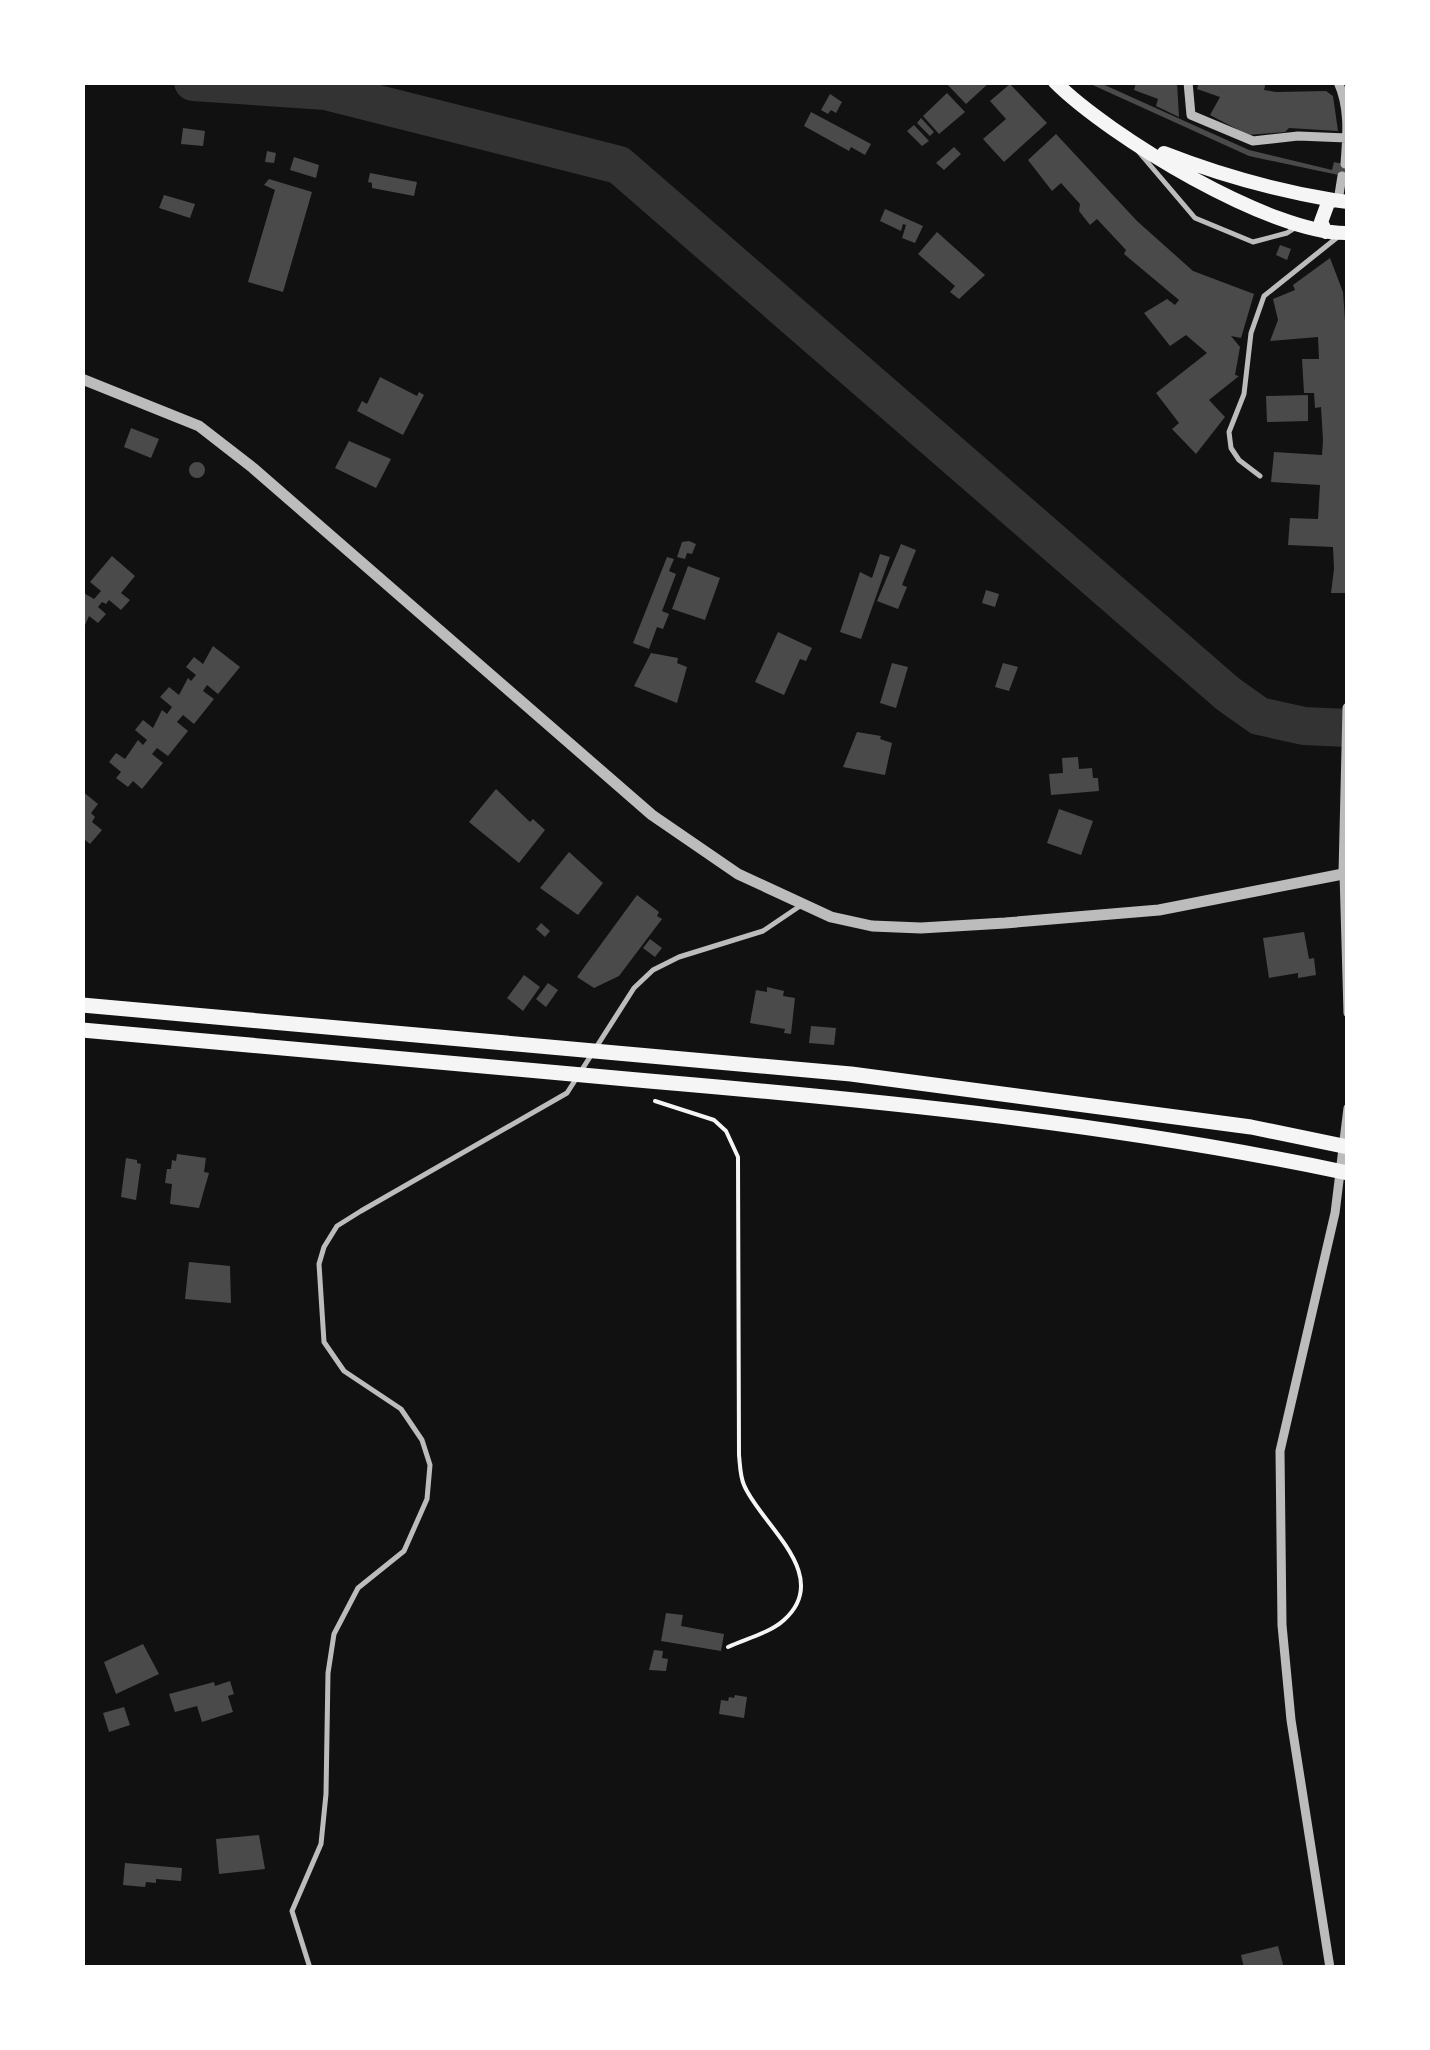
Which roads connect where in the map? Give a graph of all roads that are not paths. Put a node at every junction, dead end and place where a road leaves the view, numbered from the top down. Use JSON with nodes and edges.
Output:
{"nodes":[{"id":1,"x":1056,"y":82,"type":"edge"},
{"id":2,"x":1188,"y":82,"type":"edge"},
{"id":3,"x":1338,"y":82,"type":"edge"},
{"id":4,"x":1346,"y":112,"type":"edge"},
{"id":5,"x":1126,"y":138,"type":"junction"},
{"id":6,"x":1347,"y":138,"type":"edge"},
{"id":7,"x":1345,"y":164,"type":"dead end"},
{"id":8,"x":1342,"y":176,"type":"dead end"},
{"id":9,"x":1340,"y":201,"type":"edge"},
{"id":10,"x":1300,"y":224,"type":"junction"},
{"id":11,"x":1341,"y":234,"type":"edge"},
{"id":12,"x":82,"y":379,"type":"edge"},
{"id":13,"x":1260,"y":476,"type":"dead end"},
{"id":14,"x":1348,"y":708,"type":"edge"},
{"id":15,"x":1346,"y":873,"type":"edge"},
{"id":16,"x":801,"y":905,"type":"junction"},
{"id":17,"x":82,"y":1005,"type":"edge"},
{"id":18,"x":1348,"y":1013,"type":"edge"},
{"id":19,"x":82,"y":1030,"type":"edge"},
{"id":20,"x":1348,"y":1108,"type":"edge"},
{"id":21,"x":1348,"y":1147,"type":"edge"},
{"id":22,"x":1348,"y":1173,"type":"edge"},
{"id":23,"x":310,"y":1968,"type":"edge"},
{"id":24,"x":1330,"y":1968,"type":"edge"}],
"edges":[{"from":1,"to":5,"type":"main road"},
{"from":2,"to":6,"type":"street"},
{"from":3,"to":4,"type":"street"},
{"from":4,"to":6,"type":"street"},
{"from":5,"to":9,"type":"main road"},
{"from":5,"to":10,"type":"main road"},
{"from":5,"to":10,"type":"lane"},
{"from":6,"to":7,"type":"street"},
{"from":8,"to":9,"type":"street"},
{"from":9,"to":11,"type":"main road"},
{"from":10,"to":11,"type":"main road"},
{"from":11,"to":13,"type":"lane"},
{"from":12,"to":16,"type":"street"},
{"from":14,"to":15,"type":"street"},
{"from":15,"to":16,"type":"street"},
{"from":15,"to":18,"type":"street"},
{"from":16,"to":23,"type":"lane"},
{"from":17,"to":21,"type":"highway"},
{"from":19,"to":22,"type":"highway"},
{"from":20,"to":24,"type":"street"}]}
